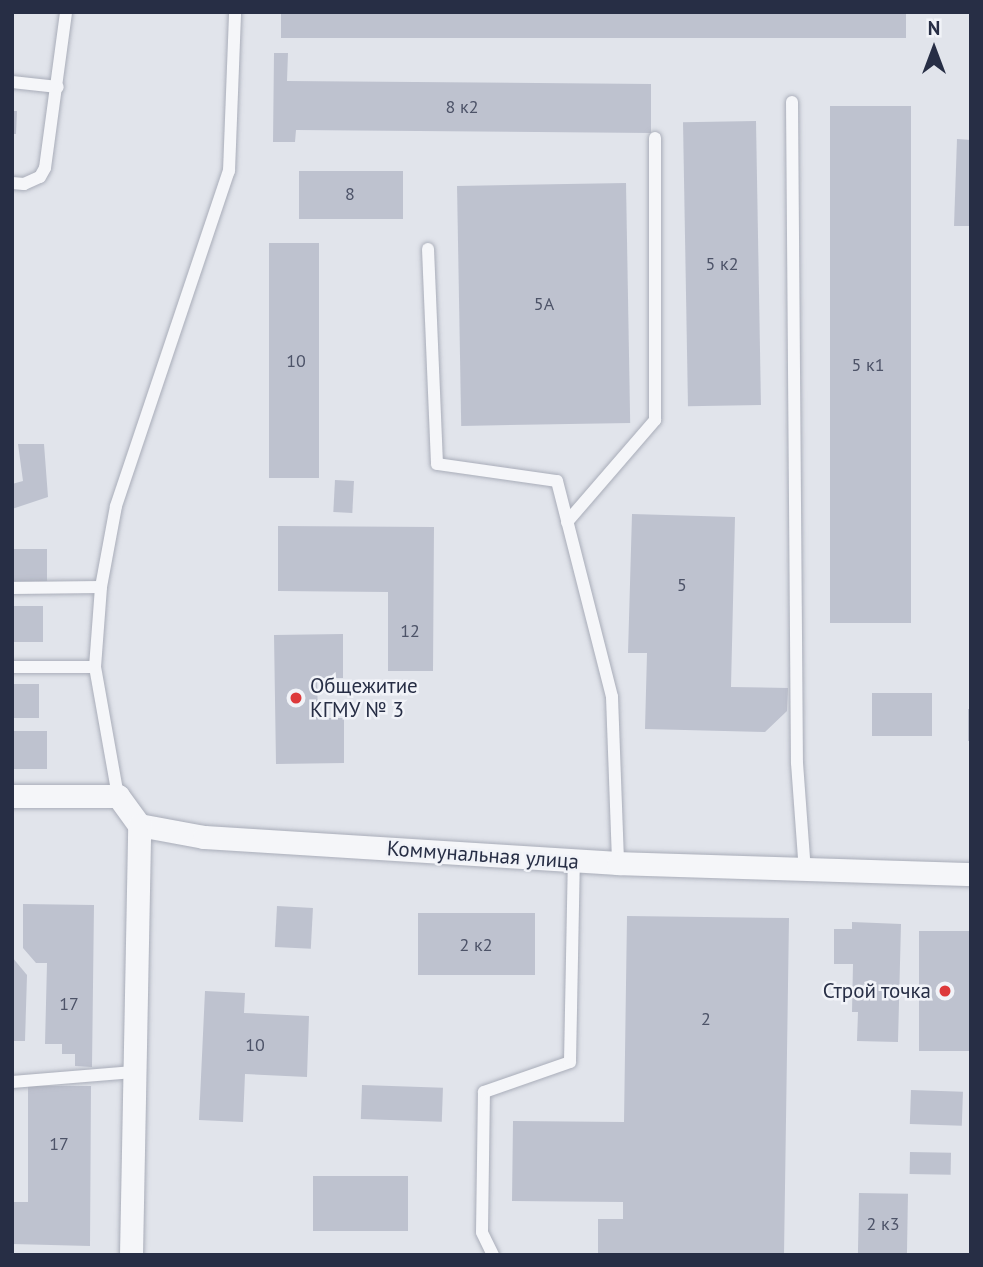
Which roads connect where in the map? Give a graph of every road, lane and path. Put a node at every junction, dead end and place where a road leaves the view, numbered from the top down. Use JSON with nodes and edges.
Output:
{"nodes":[{"id":1,"x":66,"y":12,"type":"edge"},
{"id":2,"x":235,"y":12,"type":"edge"},
{"id":3,"x":12,"y":82,"type":"edge"},
{"id":4,"x":58,"y":87,"type":"junction"},
{"id":5,"x":792,"y":102,"type":"dead end"},
{"id":6,"x":655,"y":138,"type":"dead end"},
{"id":7,"x":12,"y":183,"type":"edge"},
{"id":8,"x":428,"y":249,"type":"dead end"},
{"id":9,"x":567,"y":522,"type":"junction"},
{"id":10,"x":101,"y":587,"type":"junction"},
{"id":11,"x":12,"y":588,"type":"edge"},
{"id":12,"x":12,"y":667,"type":"edge"},
{"id":13,"x":96,"y":667,"type":"junction"},
{"id":14,"x":12,"y":796,"type":"edge"},
{"id":15,"x":118,"y":796,"type":"junction"},
{"id":16,"x":139,"y":825,"type":"junction"},
{"id":17,"x":574,"y":860,"type":"junction"},
{"id":18,"x":618,"y":863,"type":"junction"},
{"id":19,"x":805,"y":871,"type":"junction"},
{"id":20,"x":971,"y":874,"type":"edge"},
{"id":21,"x":134,"y":1072,"type":"junction"},
{"id":22,"x":12,"y":1082,"type":"edge"},
{"id":23,"x":131,"y":1255,"type":"edge"},
{"id":24,"x":493,"y":1255,"type":"edge"}],
"edges":[{"from":1,"to":4,"type":"lane"},
{"from":2,"to":10,"type":"lane"},
{"from":3,"to":4,"type":"lane"},
{"from":4,"to":7,"type":"lane"},
{"from":5,"to":19,"type":"lane"},
{"from":6,"to":9,"type":"lane"},
{"from":8,"to":9,"type":"lane"},
{"from":9,"to":18,"type":"lane"},
{"from":10,"to":11,"type":"lane"},
{"from":10,"to":13,"type":"lane"},
{"from":12,"to":13,"type":"lane"},
{"from":13,"to":15,"type":"lane"},
{"from":14,"to":15,"type":"street"},
{"from":15,"to":16,"type":"street"},
{"from":16,"to":17,"type":"street","name":"Коммунальная улица"},
{"from":16,"to":21,"type":"street"},
{"from":17,"to":18,"type":"street","name":"Коммунальная улица"},
{"from":17,"to":24,"type":"lane"},
{"from":18,"to":19,"type":"street","name":"Коммунальная улица"},
{"from":19,"to":20,"type":"street","name":"Коммунальная улица"},
{"from":21,"to":22,"type":"lane"},
{"from":21,"to":23,"type":"street"}]}
